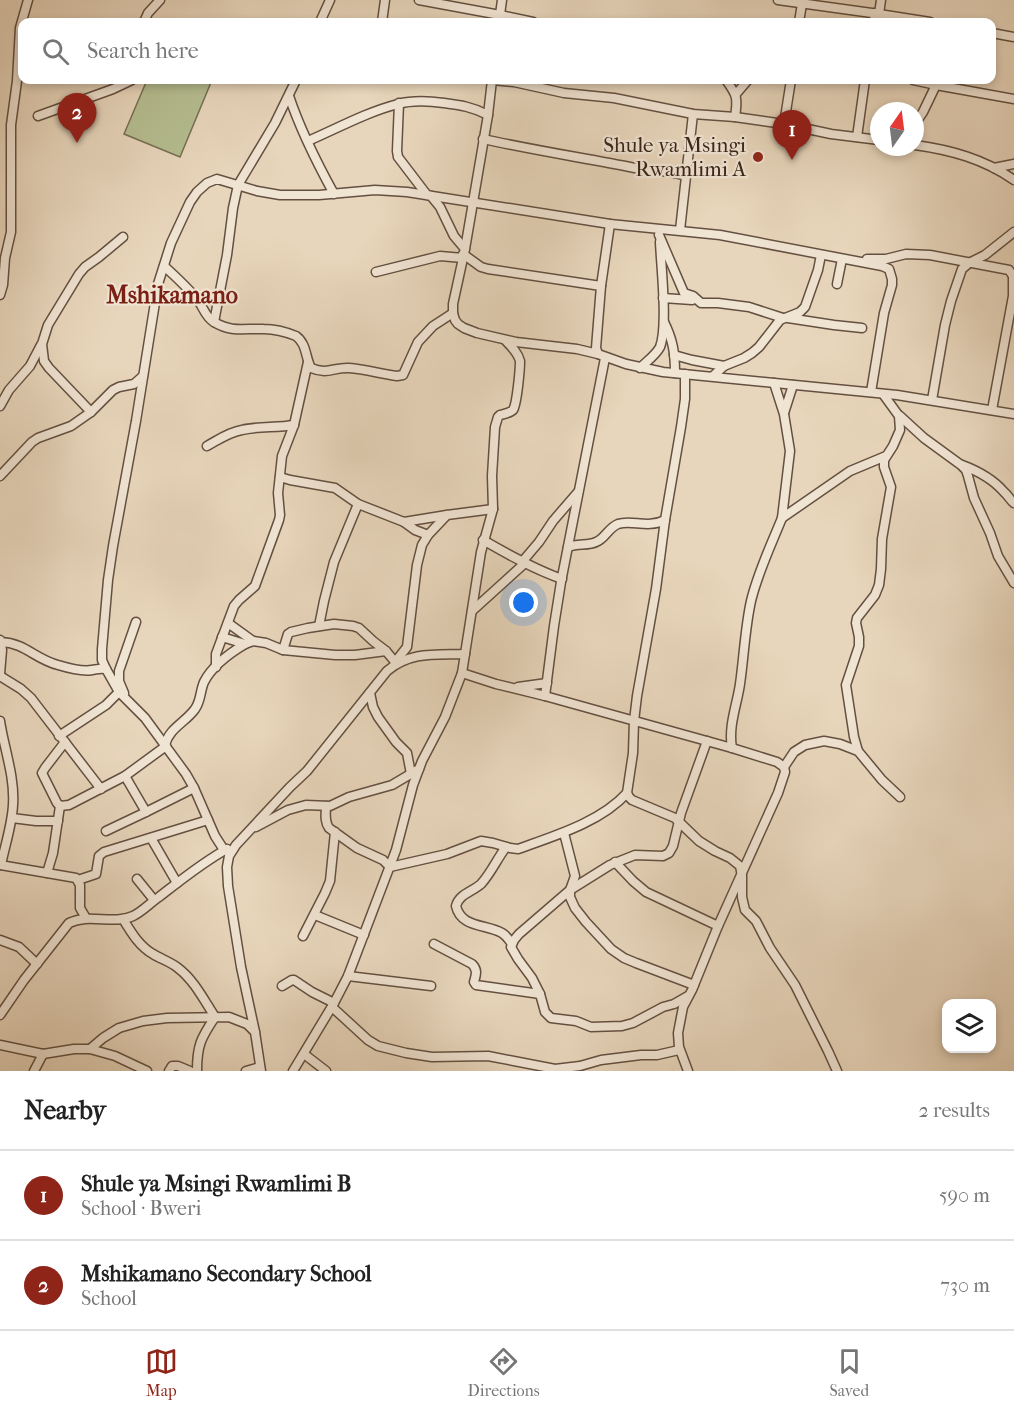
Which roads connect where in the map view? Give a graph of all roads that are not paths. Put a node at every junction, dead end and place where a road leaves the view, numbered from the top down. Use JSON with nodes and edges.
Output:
{"nodes":[{"id":1,"x":28,"y":0,"type":"edge"},
{"id":2,"x":160,"y":0,"type":"edge"},
{"id":3,"x":330,"y":0,"type":"edge"},
{"id":4,"x":385,"y":0,"type":"edge"},
{"id":5,"x":419,"y":0,"type":"edge"},
{"id":6,"x":502,"y":0,"type":"edge"},
{"id":7,"x":778,"y":0,"type":"edge"},
{"id":8,"x":846,"y":0,"type":"edge"},
{"id":9,"x":880,"y":0,"type":"edge"},
{"id":10,"x":816,"y":3,"type":"edge"},
{"id":11,"x":802,"y":4,"type":"junction"},
{"id":12,"x":850,"y":10,"type":"junction"},
{"id":13,"x":876,"y":16,"type":"edge"},
{"id":14,"x":23,"y":18,"type":"edge"},
{"id":15,"x":146,"y":18,"type":"edge"},
{"id":16,"x":322,"y":18,"type":"edge"},
{"id":17,"x":383,"y":18,"type":"edge"},
{"id":18,"x":495,"y":18,"type":"edge"},
{"id":19,"x":499,"y":18,"type":"edge"},
{"id":20,"x":800,"y":18,"type":"edge"},
{"id":21,"x":894,"y":18,"type":"edge"},
{"id":22,"x":996,"y":34,"type":"edge"},
{"id":23,"x":1014,"y":37,"type":"edge"},
{"id":24,"x":18,"y":63,"type":"edge"},
{"id":25,"x":124,"y":84,"type":"edge"},
{"id":26,"x":294,"y":84,"type":"edge"},
{"id":27,"x":492,"y":84,"type":"edge"},
{"id":28,"x":522,"y":84,"type":"edge"},
{"id":29,"x":729,"y":84,"type":"edge"},
{"id":30,"x":745,"y":84,"type":"edge"},
{"id":31,"x":789,"y":84,"type":"edge"},
{"id":32,"x":864,"y":84,"type":"edge"},
{"id":33,"x":928,"y":84,"type":"edge"},
{"id":34,"x":936,"y":86,"type":"junction"},
{"id":35,"x":736,"y":94,"type":"junction"},
{"id":36,"x":289,"y":96,"type":"junction"},
{"id":37,"x":1014,"y":99,"type":"edge"},
{"id":38,"x":399,"y":103,"type":"junction"},
{"id":39,"x":924,"y":110,"type":"edge"},
{"id":40,"x":693,"y":114,"type":"junction"},
{"id":41,"x":488,"y":115,"type":"junction"},
{"id":42,"x":38,"y":116,"type":"dead end"},
{"id":43,"x":735,"y":117,"type":"junction"},
{"id":44,"x":784,"y":124,"type":"junction"},
{"id":45,"x":857,"y":137,"type":"junction"},
{"id":46,"x":483,"y":139,"type":"junction"},
{"id":47,"x":870,"y":139,"type":"edge"},
{"id":48,"x":308,"y":141,"type":"junction"},
{"id":49,"x":924,"y":146,"type":"edge"},
{"id":50,"x":1014,"y":164,"type":"edge"},
{"id":51,"x":994,"y":168,"type":"junction"},
{"id":52,"x":686,"y":176,"type":"junction"},
{"id":53,"x":1014,"y":180,"type":"edge"},
{"id":54,"x":238,"y":185,"type":"junction"},
{"id":55,"x":334,"y":194,"type":"junction"},
{"id":56,"x":429,"y":195,"type":"junction"},
{"id":57,"x":472,"y":202,"type":"junction"},
{"id":58,"x":610,"y":224,"type":"junction"},
{"id":59,"x":680,"y":230,"type":"junction"},
{"id":60,"x":659,"y":232,"type":"junction"},
{"id":61,"x":1014,"y":232,"type":"edge"},
{"id":62,"x":123,"y":237,"type":"dead end"},
{"id":63,"x":464,"y":254,"type":"junction"},
{"id":64,"x":821,"y":255,"type":"junction"},
{"id":65,"x":840,"y":258,"type":"junction"},
{"id":66,"x":856,"y":261,"type":"junction"},
{"id":67,"x":969,"y":263,"type":"junction"},
{"id":68,"x":164,"y":266,"type":"junction"},
{"id":69,"x":818,"y":270,"type":"junction"},
{"id":70,"x":376,"y":272,"type":"dead end"},
{"id":71,"x":837,"y":284,"type":"dead end"},
{"id":72,"x":601,"y":286,"type":"junction"},
{"id":73,"x":0,"y":295,"type":"edge"},
{"id":74,"x":663,"y":298,"type":"junction"},
{"id":75,"x":698,"y":301,"type":"junction"},
{"id":76,"x":453,"y":313,"type":"junction"},
{"id":77,"x":784,"y":317,"type":"junction"},
{"id":78,"x":214,"y":322,"type":"junction"},
{"id":79,"x":663,"y":322,"type":"junction"},
{"id":80,"x":862,"y":328,"type":"dead end"},
{"id":81,"x":505,"y":340,"type":"junction"},
{"id":82,"x":42,"y":345,"type":"junction"},
{"id":83,"x":674,"y":355,"type":"junction"},
{"id":84,"x":602,"y":356,"type":"junction"},
{"id":85,"x":308,"y":362,"type":"junction"},
{"id":86,"x":724,"y":366,"type":"junction"},
{"id":87,"x":640,"y":368,"type":"junction"},
{"id":88,"x":675,"y":373,"type":"junction"},
{"id":89,"x":685,"y":374,"type":"junction"},
{"id":90,"x":713,"y":375,"type":"junction"},
{"id":91,"x":143,"y":376,"type":"junction"},
{"id":92,"x":774,"y":383,"type":"junction"},
{"id":93,"x":793,"y":385,"type":"junction"},
{"id":94,"x":871,"y":392,"type":"junction"},
{"id":95,"x":883,"y":394,"type":"junction"},
{"id":96,"x":933,"y":400,"type":"junction"},
{"id":97,"x":0,"y":406,"type":"edge"},
{"id":98,"x":992,"y":410,"type":"junction"},
{"id":99,"x":91,"y":412,"type":"junction"},
{"id":100,"x":784,"y":414,"type":"junction"},
{"id":101,"x":1014,"y":414,"type":"edge"},
{"id":102,"x":899,"y":416,"type":"junction"},
{"id":103,"x":294,"y":424,"type":"junction"},
{"id":104,"x":207,"y":446,"type":"dead end"},
{"id":105,"x":886,"y":456,"type":"junction"},
{"id":106,"x":961,"y":465,"type":"junction"},
{"id":107,"x":0,"y":476,"type":"edge"},
{"id":108,"x":280,"y":477,"type":"junction"},
{"id":109,"x":578,"y":492,"type":"junction"},
{"id":110,"x":1014,"y":503,"type":"edge"},
{"id":111,"x":358,"y":504,"type":"junction"},
{"id":112,"x":493,"y":509,"type":"junction"},
{"id":113,"x":447,"y":515,"type":"junction"},
{"id":114,"x":782,"y":518,"type":"junction"},
{"id":115,"x":665,"y":520,"type":"junction"},
{"id":116,"x":404,"y":522,"type":"junction"},
{"id":117,"x":428,"y":534,"type":"junction"},
{"id":118,"x":483,"y":540,"type":"junction"},
{"id":119,"x":568,"y":547,"type":"junction"},
{"id":120,"x":523,"y":563,"type":"junction"},
{"id":121,"x":562,"y":579,"type":"junction"},
{"id":122,"x":1014,"y":583,"type":"edge"},
{"id":123,"x":472,"y":611,"type":"junction"},
{"id":124,"x":136,"y":622,"type":"dead end"},
{"id":125,"x":228,"y":623,"type":"junction"},
{"id":126,"x":319,"y":626,"type":"junction"},
{"id":127,"x":222,"y":637,"type":"junction"},
{"id":128,"x":408,"y":640,"type":"junction"},
{"id":129,"x":0,"y":641,"type":"edge"},
{"id":130,"x":249,"y":642,"type":"junction"},
{"id":131,"x":284,"y":650,"type":"junction"},
{"id":132,"x":386,"y":651,"type":"junction"},
{"id":133,"x":465,"y":654,"type":"junction"},
{"id":134,"x":422,"y":655,"type":"junction"},
{"id":135,"x":395,"y":663,"type":"junction"},
{"id":136,"x":216,"y":667,"type":"junction"},
{"id":137,"x":106,"y":669,"type":"junction"},
{"id":138,"x":462,"y":673,"type":"junction"},
{"id":139,"x":0,"y":675,"type":"edge"},
{"id":140,"x":547,"y":683,"type":"junction"},
{"id":141,"x":511,"y":688,"type":"junction"},
{"id":142,"x":119,"y":692,"type":"junction"},
{"id":143,"x":370,"y":693,"type":"junction"},
{"id":144,"x":545,"y":696,"type":"junction"},
{"id":145,"x":127,"y":701,"type":"junction"},
{"id":146,"x":0,"y":721,"type":"edge"},
{"id":147,"x":634,"y":721,"type":"junction"},
{"id":148,"x":62,"y":739,"type":"junction"},
{"id":149,"x":707,"y":741,"type":"junction"},
{"id":150,"x":166,"y":746,"type":"junction"},
{"id":151,"x":732,"y":748,"type":"junction"},
{"id":152,"x":858,"y":752,"type":"junction"},
{"id":153,"x":784,"y":767,"type":"junction"},
{"id":154,"x":415,"y":772,"type":"junction"},
{"id":155,"x":125,"y":776,"type":"junction"},
{"id":156,"x":194,"y":788,"type":"junction"},
{"id":157,"x":101,"y":789,"type":"junction"},
{"id":158,"x":627,"y":793,"type":"junction"},
{"id":159,"x":900,"y":797,"type":"dead end"},
{"id":160,"x":60,"y":806,"type":"junction"},
{"id":161,"x":326,"y":806,"type":"junction"},
{"id":162,"x":146,"y":812,"type":"junction"},
{"id":163,"x":12,"y":818,"type":"junction"},
{"id":164,"x":208,"y":820,"type":"junction"},
{"id":165,"x":58,"y":821,"type":"junction"},
{"id":166,"x":679,"y":821,"type":"junction"},
{"id":167,"x":251,"y":830,"type":"junction"},
{"id":168,"x":106,"y":831,"type":"dead end"},
{"id":169,"x":335,"y":832,"type":"junction"},
{"id":170,"x":564,"y":833,"type":"junction"},
{"id":171,"x":151,"y":837,"type":"junction"},
{"id":172,"x":236,"y":845,"type":"junction"},
{"id":173,"x":506,"y":847,"type":"junction"},
{"id":174,"x":224,"y":850,"type":"junction"},
{"id":175,"x":615,"y":862,"type":"junction"},
{"id":176,"x":0,"y":865,"type":"edge"},
{"id":177,"x":390,"y":867,"type":"junction"},
{"id":178,"x":47,"y":873,"type":"junction"},
{"id":179,"x":742,"y":876,"type":"junction"},
{"id":180,"x":137,"y":879,"type":"dead end"},
{"id":181,"x":78,"y":880,"type":"junction"},
{"id":182,"x":177,"y":883,"type":"junction"},
{"id":183,"x":570,"y":890,"type":"junction"},
{"id":184,"x":154,"y":900,"type":"junction"},
{"id":185,"x":315,"y":915,"type":"junction"},
{"id":186,"x":86,"y":918,"type":"junction"},
{"id":187,"x":123,"y":919,"type":"junction"},
{"id":188,"x":718,"y":926,"type":"junction"},
{"id":189,"x":364,"y":935,"type":"junction"},
{"id":190,"x":303,"y":936,"type":"dead end"},
{"id":191,"x":0,"y":940,"type":"edge"},
{"id":192,"x":434,"y":944,"type":"dead end"},
{"id":193,"x":512,"y":944,"type":"junction"},
{"id":194,"x":37,"y":964,"type":"junction"},
{"id":195,"x":348,"y":976,"type":"junction"},
{"id":196,"x":694,"y":985,"type":"junction"},
{"id":197,"x":282,"y":986,"type":"dead end"},
{"id":198,"x":431,"y":986,"type":"dead end"},
{"id":199,"x":540,"y":994,"type":"junction"},
{"id":200,"x":689,"y":996,"type":"junction"},
{"id":201,"x":333,"y":1005,"type":"junction"},
{"id":202,"x":0,"y":1015,"type":"edge"},
{"id":203,"x":215,"y":1017,"type":"junction"},
{"id":204,"x":255,"y":1032,"type":"junction"},
{"id":205,"x":0,"y":1045,"type":"edge"},
{"id":206,"x":90,"y":1049,"type":"junction"},
{"id":207,"x":679,"y":1050,"type":"junction"},
{"id":208,"x":43,"y":1054,"type":"junction"},
{"id":209,"x":304,"y":1054,"type":"junction"},
{"id":210,"x":260,"y":1069,"type":"edge"},
{"id":211,"x":34,"y":1071,"type":"edge"},
{"id":212,"x":147,"y":1071,"type":"edge"},
{"id":213,"x":169,"y":1071,"type":"edge"},
{"id":214,"x":190,"y":1071,"type":"edge"},
{"id":215,"x":196,"y":1071,"type":"edge"},
{"id":216,"x":246,"y":1071,"type":"edge"},
{"id":217,"x":293,"y":1071,"type":"edge"},
{"id":218,"x":326,"y":1071,"type":"edge"},
{"id":219,"x":688,"y":1071,"type":"edge"},
{"id":220,"x":837,"y":1071,"type":"edge"}],
"edges":[{"from":1,"to":14,"type":"street"},
{"from":2,"to":15,"type":"street"},
{"from":3,"to":16,"type":"street"},
{"from":4,"to":17,"type":"street"},
{"from":5,"to":18,"type":"street"},
{"from":6,"to":19,"type":"street"},
{"from":7,"to":11,"type":"street"},
{"from":8,"to":12,"type":"street"},
{"from":9,"to":13,"type":"street"},
{"from":10,"to":11,"type":"street"},
{"from":10,"to":12,"type":"street"},
{"from":11,"to":20,"type":"street"},
{"from":12,"to":13,"type":"street"},
{"from":13,"to":21,"type":"street"},
{"from":22,"to":23,"type":"street"},
{"from":24,"to":73,"type":"street"},
{"from":25,"to":42,"type":"street"},
{"from":26,"to":36,"type":"street"},
{"from":27,"to":41,"type":"street"},
{"from":28,"to":40,"type":"street"},
{"from":29,"to":35,"type":"street"},
{"from":30,"to":35,"type":"street"},
{"from":31,"to":44,"type":"street"},
{"from":32,"to":45,"type":"street"},
{"from":33,"to":34,"type":"street"},
{"from":34,"to":37,"type":"street"},
{"from":34,"to":39,"type":"street"},
{"from":35,"to":43,"type":"street"},
{"from":36,"to":48,"type":"street"},
{"from":36,"to":54,"type":"street"},
{"from":38,"to":41,"type":"street"},
{"from":38,"to":48,"type":"street"},
{"from":38,"to":56,"type":"street"},
{"from":40,"to":43,"type":"street"},
{"from":40,"to":52,"type":"street"},
{"from":41,"to":46,"type":"street"},
{"from":43,"to":44,"type":"street"},
{"from":44,"to":45,"type":"street"},
{"from":45,"to":47,"type":"street"},
{"from":46,"to":52,"type":"street"},
{"from":46,"to":57,"type":"street"},
{"from":48,"to":55,"type":"street"},
{"from":49,"to":51,"type":"street"},
{"from":50,"to":51,"type":"street"},
{"from":51,"to":53,"type":"street"},
{"from":52,"to":59,"type":"street"},
{"from":54,"to":55,"type":"street"},
{"from":54,"to":68,"type":"street"},
{"from":54,"to":78,"type":"street"},
{"from":55,"to":56,"type":"street"},
{"from":56,"to":57,"type":"street"},
{"from":56,"to":63,"type":"street"},
{"from":57,"to":58,"type":"street"},
{"from":57,"to":63,"type":"street"},
{"from":58,"to":60,"type":"street"},
{"from":58,"to":72,"type":"street"},
{"from":59,"to":60,"type":"street"},
{"from":59,"to":64,"type":"street"},
{"from":60,"to":74,"type":"street"},
{"from":60,"to":75,"type":"street"},
{"from":61,"to":67,"type":"street"},
{"from":62,"to":82,"type":"street"},
{"from":63,"to":70,"type":"street"},
{"from":63,"to":72,"type":"street"},
{"from":63,"to":76,"type":"street"},
{"from":64,"to":65,"type":"street"},
{"from":64,"to":69,"type":"street"},
{"from":65,"to":66,"type":"street"},
{"from":65,"to":69,"type":"street"},
{"from":65,"to":71,"type":"street"},
{"from":66,"to":67,"type":"street"},
{"from":66,"to":94,"type":"street"},
{"from":67,"to":96,"type":"street"},
{"from":67,"to":98,"type":"street"},
{"from":68,"to":78,"type":"street"},
{"from":68,"to":91,"type":"street"},
{"from":69,"to":77,"type":"street"},
{"from":72,"to":84,"type":"street"},
{"from":74,"to":75,"type":"street"},
{"from":74,"to":79,"type":"street"},
{"from":75,"to":77,"type":"street"},
{"from":76,"to":81,"type":"street"},
{"from":76,"to":85,"type":"street"},
{"from":77,"to":80,"type":"street"},
{"from":77,"to":86,"type":"street"},
{"from":78,"to":85,"type":"street"},
{"from":79,"to":83,"type":"street"},
{"from":79,"to":87,"type":"street"},
{"from":81,"to":84,"type":"street"},
{"from":81,"to":112,"type":"street"},
{"from":82,"to":97,"type":"street"},
{"from":82,"to":99,"type":"street"},
{"from":83,"to":86,"type":"street"},
{"from":83,"to":88,"type":"street"},
{"from":84,"to":87,"type":"street"},
{"from":84,"to":109,"type":"street"},
{"from":85,"to":103,"type":"street"},
{"from":86,"to":90,"type":"street"},
{"from":87,"to":88,"type":"street"},
{"from":88,"to":89,"type":"street"},
{"from":89,"to":90,"type":"street"},
{"from":89,"to":115,"type":"street"},
{"from":90,"to":92,"type":"street"},
{"from":91,"to":99,"type":"street"},
{"from":91,"to":137,"type":"street"},
{"from":92,"to":93,"type":"street"},
{"from":92,"to":100,"type":"street"},
{"from":93,"to":94,"type":"street"},
{"from":93,"to":100,"type":"street"},
{"from":94,"to":95,"type":"street"},
{"from":95,"to":96,"type":"street"},
{"from":95,"to":102,"type":"street"},
{"from":96,"to":98,"type":"street"},
{"from":98,"to":101,"type":"street"},
{"from":99,"to":107,"type":"street"},
{"from":100,"to":114,"type":"street"},
{"from":102,"to":105,"type":"street"},
{"from":102,"to":106,"type":"street"},
{"from":103,"to":104,"type":"street"},
{"from":103,"to":108,"type":"street"},
{"from":105,"to":114,"type":"street"},
{"from":105,"to":152,"type":"street"},
{"from":106,"to":110,"type":"street"},
{"from":106,"to":122,"type":"street"},
{"from":108,"to":111,"type":"street"},
{"from":108,"to":125,"type":"street"},
{"from":109,"to":119,"type":"street"},
{"from":109,"to":120,"type":"street"},
{"from":111,"to":116,"type":"street"},
{"from":111,"to":126,"type":"street"},
{"from":112,"to":113,"type":"street"},
{"from":112,"to":118,"type":"street"},
{"from":113,"to":116,"type":"street"},
{"from":113,"to":117,"type":"street"},
{"from":114,"to":151,"type":"street"},
{"from":115,"to":119,"type":"street"},
{"from":115,"to":147,"type":"street"},
{"from":116,"to":117,"type":"street"},
{"from":117,"to":128,"type":"street"},
{"from":118,"to":120,"type":"street"},
{"from":118,"to":123,"type":"street"},
{"from":119,"to":121,"type":"street"},
{"from":120,"to":121,"type":"street"},
{"from":120,"to":123,"type":"street"},
{"from":121,"to":140,"type":"street"},
{"from":123,"to":133,"type":"street"},
{"from":124,"to":145,"type":"street"},
{"from":125,"to":127,"type":"street"},
{"from":125,"to":130,"type":"street"},
{"from":126,"to":131,"type":"street"},
{"from":126,"to":132,"type":"street"},
{"from":127,"to":130,"type":"street"},
{"from":127,"to":136,"type":"street"},
{"from":128,"to":134,"type":"street"},
{"from":128,"to":135,"type":"street"},
{"from":129,"to":137,"type":"street"},
{"from":129,"to":139,"type":"street"},
{"from":130,"to":131,"type":"street"},
{"from":130,"to":136,"type":"street"},
{"from":131,"to":132,"type":"street"},
{"from":132,"to":135,"type":"street"},
{"from":133,"to":134,"type":"street"},
{"from":133,"to":138,"type":"street"},
{"from":134,"to":135,"type":"street"},
{"from":135,"to":143,"type":"street"},
{"from":136,"to":150,"type":"street"},
{"from":137,"to":142,"type":"street"},
{"from":138,"to":141,"type":"street"},
{"from":138,"to":154,"type":"street"},
{"from":139,"to":148,"type":"street"},
{"from":140,"to":141,"type":"street"},
{"from":140,"to":144,"type":"street"},
{"from":141,"to":144,"type":"street"},
{"from":142,"to":145,"type":"street"},
{"from":142,"to":148,"type":"street"},
{"from":143,"to":154,"type":"street"},
{"from":143,"to":167,"type":"street"},
{"from":144,"to":147,"type":"street"},
{"from":145,"to":150,"type":"street"},
{"from":146,"to":163,"type":"street"},
{"from":147,"to":149,"type":"street"},
{"from":147,"to":158,"type":"street"},
{"from":148,"to":157,"type":"street"},
{"from":148,"to":160,"type":"street"},
{"from":149,"to":151,"type":"street"},
{"from":149,"to":166,"type":"street"},
{"from":150,"to":155,"type":"street"},
{"from":150,"to":156,"type":"street"},
{"from":151,"to":153,"type":"street"},
{"from":152,"to":153,"type":"street"},
{"from":152,"to":159,"type":"street"},
{"from":153,"to":179,"type":"street"},
{"from":154,"to":161,"type":"street"},
{"from":154,"to":177,"type":"street"},
{"from":155,"to":157,"type":"street"},
{"from":155,"to":162,"type":"street"},
{"from":156,"to":162,"type":"street"},
{"from":156,"to":164,"type":"street"},
{"from":157,"to":160,"type":"street"},
{"from":158,"to":166,"type":"street"},
{"from":158,"to":170,"type":"street"},
{"from":160,"to":165,"type":"street"},
{"from":161,"to":167,"type":"street"},
{"from":161,"to":169,"type":"street"},
{"from":162,"to":168,"type":"street"},
{"from":163,"to":165,"type":"street"},
{"from":163,"to":176,"type":"street"},
{"from":164,"to":171,"type":"street"},
{"from":164,"to":174,"type":"street"},
{"from":165,"to":178,"type":"street"},
{"from":166,"to":175,"type":"street"},
{"from":166,"to":179,"type":"street"},
{"from":167,"to":172,"type":"street"},
{"from":169,"to":177,"type":"street"},
{"from":169,"to":185,"type":"street"},
{"from":170,"to":173,"type":"street"},
{"from":170,"to":183,"type":"street"},
{"from":171,"to":181,"type":"street"},
{"from":171,"to":182,"type":"street"},
{"from":172,"to":174,"type":"street"},
{"from":172,"to":204,"type":"street"},
{"from":173,"to":177,"type":"street"},
{"from":173,"to":193,"type":"street"},
{"from":174,"to":182,"type":"street"},
{"from":175,"to":183,"type":"street"},
{"from":175,"to":188,"type":"street"},
{"from":176,"to":178,"type":"street"},
{"from":177,"to":189,"type":"street"},
{"from":178,"to":181,"type":"street"},
{"from":179,"to":188,"type":"street"},
{"from":179,"to":220,"type":"street"},
{"from":180,"to":184,"type":"street"},
{"from":181,"to":186,"type":"street"},
{"from":182,"to":184,"type":"street"},
{"from":183,"to":193,"type":"street"},
{"from":183,"to":196,"type":"street"},
{"from":184,"to":187,"type":"street"},
{"from":185,"to":189,"type":"street"},
{"from":185,"to":190,"type":"street"},
{"from":186,"to":187,"type":"street"},
{"from":186,"to":194,"type":"street"},
{"from":187,"to":203,"type":"street"},
{"from":188,"to":196,"type":"street"},
{"from":189,"to":195,"type":"street"},
{"from":191,"to":194,"type":"street"},
{"from":192,"to":199,"type":"street"},
{"from":193,"to":199,"type":"street"},
{"from":194,"to":202,"type":"street"},
{"from":195,"to":198,"type":"street"},
{"from":195,"to":201,"type":"street"},
{"from":196,"to":200,"type":"street"},
{"from":197,"to":201,"type":"street"},
{"from":199,"to":200,"type":"street"},
{"from":200,"to":207,"type":"street"},
{"from":201,"to":207,"type":"street"},
{"from":201,"to":209,"type":"street"},
{"from":203,"to":204,"type":"street"},
{"from":203,"to":206,"type":"street"},
{"from":203,"to":215,"type":"street"},
{"from":204,"to":210,"type":"street"},
{"from":205,"to":208,"type":"street"},
{"from":206,"to":208,"type":"street"},
{"from":206,"to":212,"type":"street"},
{"from":207,"to":219,"type":"street"},
{"from":208,"to":211,"type":"street"},
{"from":209,"to":217,"type":"street"},
{"from":209,"to":218,"type":"street"},
{"from":210,"to":216,"type":"street"},
{"from":213,"to":214,"type":"street"}]}
